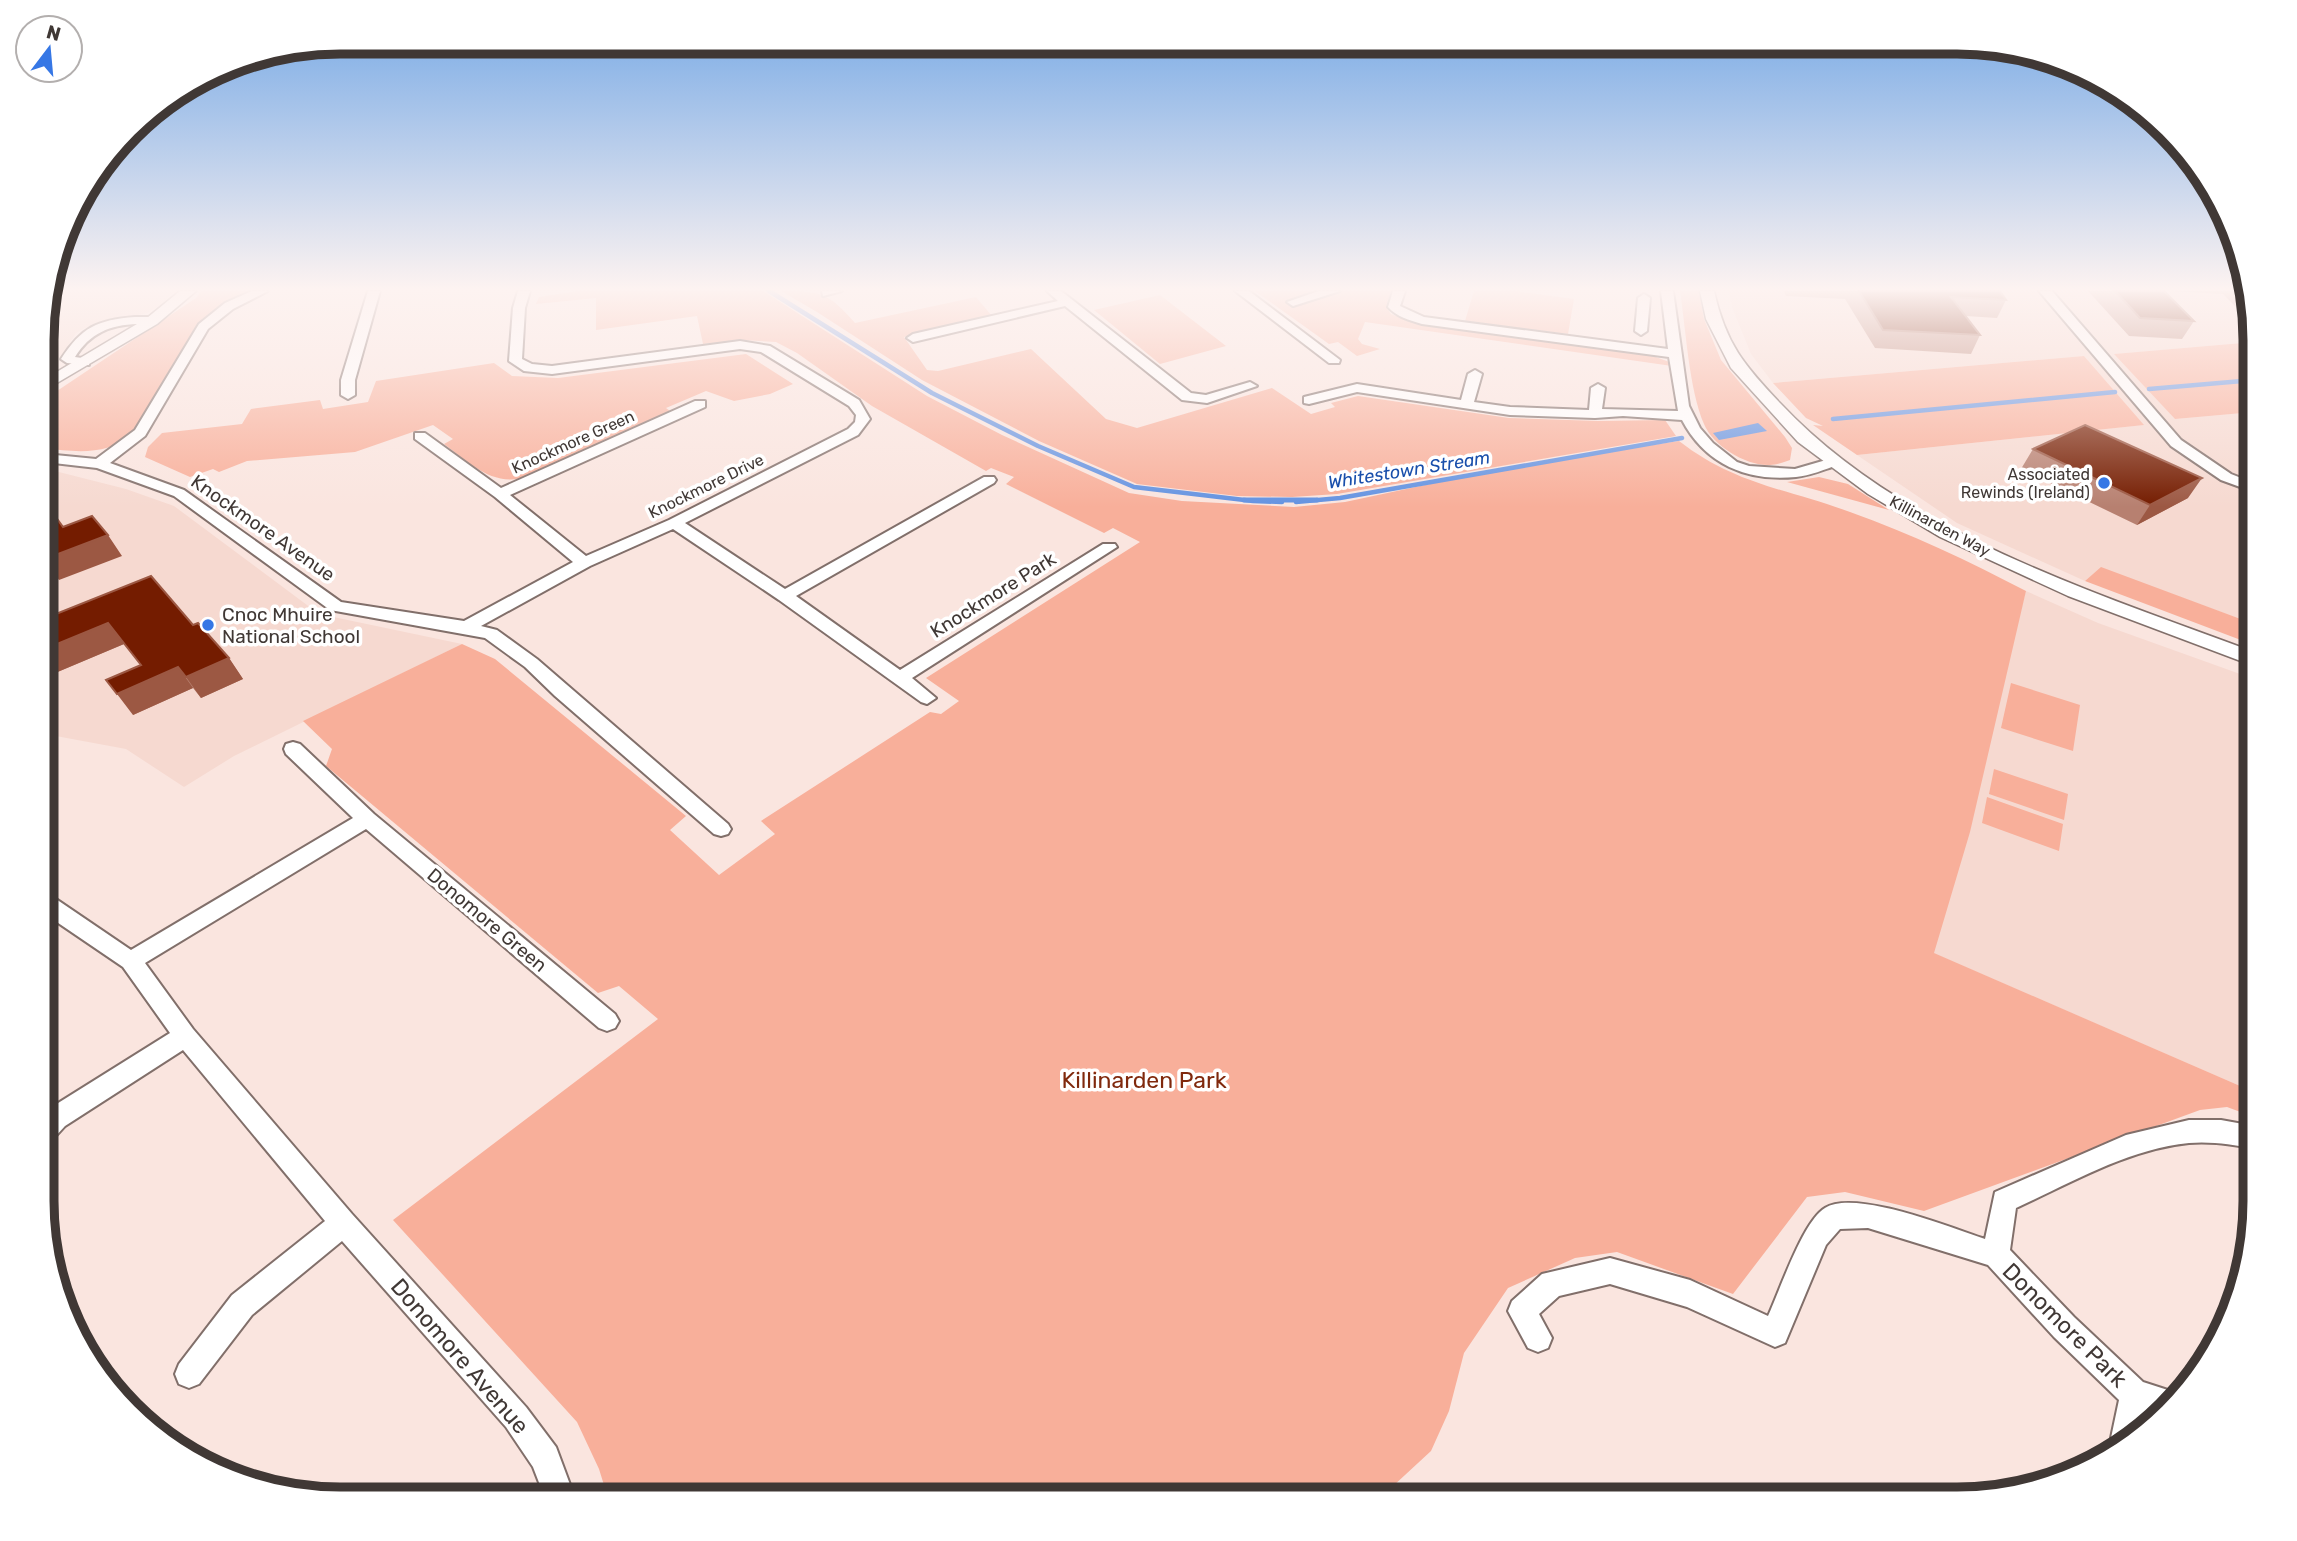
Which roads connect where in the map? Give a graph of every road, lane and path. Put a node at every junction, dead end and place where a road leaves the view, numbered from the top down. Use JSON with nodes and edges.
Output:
{"nodes":[{"id":1,"x":82,"y":363,"type":"edge"},
{"id":2,"x":182,"y":363,"type":"edge"},
{"id":3,"x":353,"y":363,"type":"edge"},
{"id":4,"x":518,"y":363,"type":"edge"},
{"id":5,"x":605,"y":363,"type":"edge"},
{"id":6,"x":788,"y":363,"type":"edge"},
{"id":7,"x":1144,"y":363,"type":"edge"},
{"id":8,"x":1677,"y":363,"type":"edge"},
{"id":9,"x":1735,"y":363,"type":"edge"},
{"id":10,"x":2107,"y":363,"type":"edge"},
{"id":11,"x":1475,"y":373,"type":"dead end"},
{"id":12,"x":54,"y":379,"type":"edge"},
{"id":13,"x":1250,"y":386,"type":"dead end"},
{"id":14,"x":1598,"y":388,"type":"dead end"},
{"id":15,"x":348,"y":396,"type":"dead end"},
{"id":16,"x":1308,"y":400,"type":"dead end"},
{"id":17,"x":700,"y":404,"type":"dead end"},
{"id":18,"x":1467,"y":404,"type":"junction"},
{"id":19,"x":1595,"y":414,"type":"junction"},
{"id":20,"x":1690,"y":422,"type":"junction"},
{"id":21,"x":420,"y":436,"type":"dead end"},
{"id":22,"x":54,"y":459,"type":"edge"},
{"id":23,"x":1833,"y":462,"type":"junction"},
{"id":24,"x":99,"y":464,"type":"junction"},
{"id":25,"x":989,"y":480,"type":"dead end"},
{"id":26,"x":2243,"y":484,"type":"edge"},
{"id":27,"x":500,"y":494,"type":"junction"},
{"id":28,"x":674,"y":523,"type":"junction"},
{"id":29,"x":1108,"y":547,"type":"dead end"},
{"id":30,"x":584,"y":563,"type":"junction"},
{"id":31,"x":785,"y":596,"type":"junction"},
{"id":32,"x":466,"y":627,"type":"junction"},
{"id":33,"x":2243,"y":655,"type":"edge"},
{"id":34,"x":899,"y":678,"type":"junction"},
{"id":35,"x":927,"y":698,"type":"dead end"},
{"id":36,"x":293,"y":749,"type":"dead end"},
{"id":37,"x":367,"y":819,"type":"junction"},
{"id":38,"x":721,"y":829,"type":"dead end"},
{"id":39,"x":54,"y":910,"type":"edge"},
{"id":40,"x":131,"y":961,"type":"junction"},
{"id":41,"x":607,"y":1021,"type":"dead end"},
{"id":42,"x":185,"y":1035,"type":"junction"},
{"id":43,"x":54,"y":1120,"type":"edge"},
{"id":44,"x":2243,"y":1134,"type":"edge"},
{"id":45,"x":344,"y":1223,"type":"junction"},
{"id":46,"x":1996,"y":1255,"type":"junction"},
{"id":47,"x":1538,"y":1338,"type":"dead end"},
{"id":48,"x":188,"y":1374,"type":"dead end"},
{"id":49,"x":2134,"y":1395,"type":"junction"},
{"id":50,"x":2160,"y":1402,"type":"edge"},
{"id":51,"x":2127,"y":1430,"type":"edge"},
{"id":52,"x":556,"y":1487,"type":"edge"}],
"edges":[{"from":1,"to":12,"type":"street"},
{"from":2,"to":24,"type":"street"},
{"from":3,"to":15,"type":"street"},
{"from":4,"to":5,"type":"street","name":"Knockmore Drive"},
{"from":6,"to":28,"type":"street","name":"Knockmore Drive"},
{"from":7,"to":13,"type":"street"},
{"from":8,"to":20,"type":"street"},
{"from":9,"to":23,"type":"street","name":"Killinarden Way"},
{"from":10,"to":26,"type":"street"},
{"from":11,"to":18,"type":"street"},
{"from":14,"to":19,"type":"street"},
{"from":16,"to":18,"type":"street"},
{"from":17,"to":27,"type":"street","name":"Knockmore Green"},
{"from":18,"to":19,"type":"street"},
{"from":19,"to":20,"type":"street"},
{"from":20,"to":23,"type":"street"},
{"from":21,"to":27,"type":"street","name":"Knockmore Green"},
{"from":22,"to":24,"type":"street","name":"Knockmore Avenue"},
{"from":23,"to":33,"type":"street","name":"Killinarden Way"},
{"from":24,"to":32,"type":"street","name":"Knockmore Avenue"},
{"from":25,"to":31,"type":"street"},
{"from":27,"to":30,"type":"street","name":"Knockmore Green"},
{"from":28,"to":30,"type":"street","name":"Knockmore Drive"},
{"from":28,"to":31,"type":"street"},
{"from":29,"to":34,"type":"street","name":"Knockmore Park"},
{"from":30,"to":32,"type":"street","name":"Knockmore Drive"},
{"from":31,"to":34,"type":"street"},
{"from":32,"to":38,"type":"street","name":"Knockmore Avenue"},
{"from":34,"to":35,"type":"street"},
{"from":36,"to":37,"type":"street","name":"Donomore Green"},
{"from":37,"to":40,"type":"street"},
{"from":37,"to":41,"type":"street","name":"Donomore Green"},
{"from":39,"to":40,"type":"street","name":"Donomore Avenue"},
{"from":40,"to":42,"type":"street","name":"Donomore Avenue"},
{"from":42,"to":43,"type":"street"},
{"from":42,"to":45,"type":"street","name":"Donomore Avenue"},
{"from":44,"to":46,"type":"street","name":"Donomore Park"},
{"from":45,"to":48,"type":"street"},
{"from":45,"to":52,"type":"street","name":"Donomore Avenue"},
{"from":46,"to":47,"type":"street","name":"Donomore Park"},
{"from":46,"to":49,"type":"street","name":"Donomore Park"},
{"from":49,"to":50,"type":"street","name":"Donomore Park"},
{"from":49,"to":51,"type":"street","name":"Donomore Park"}]}
